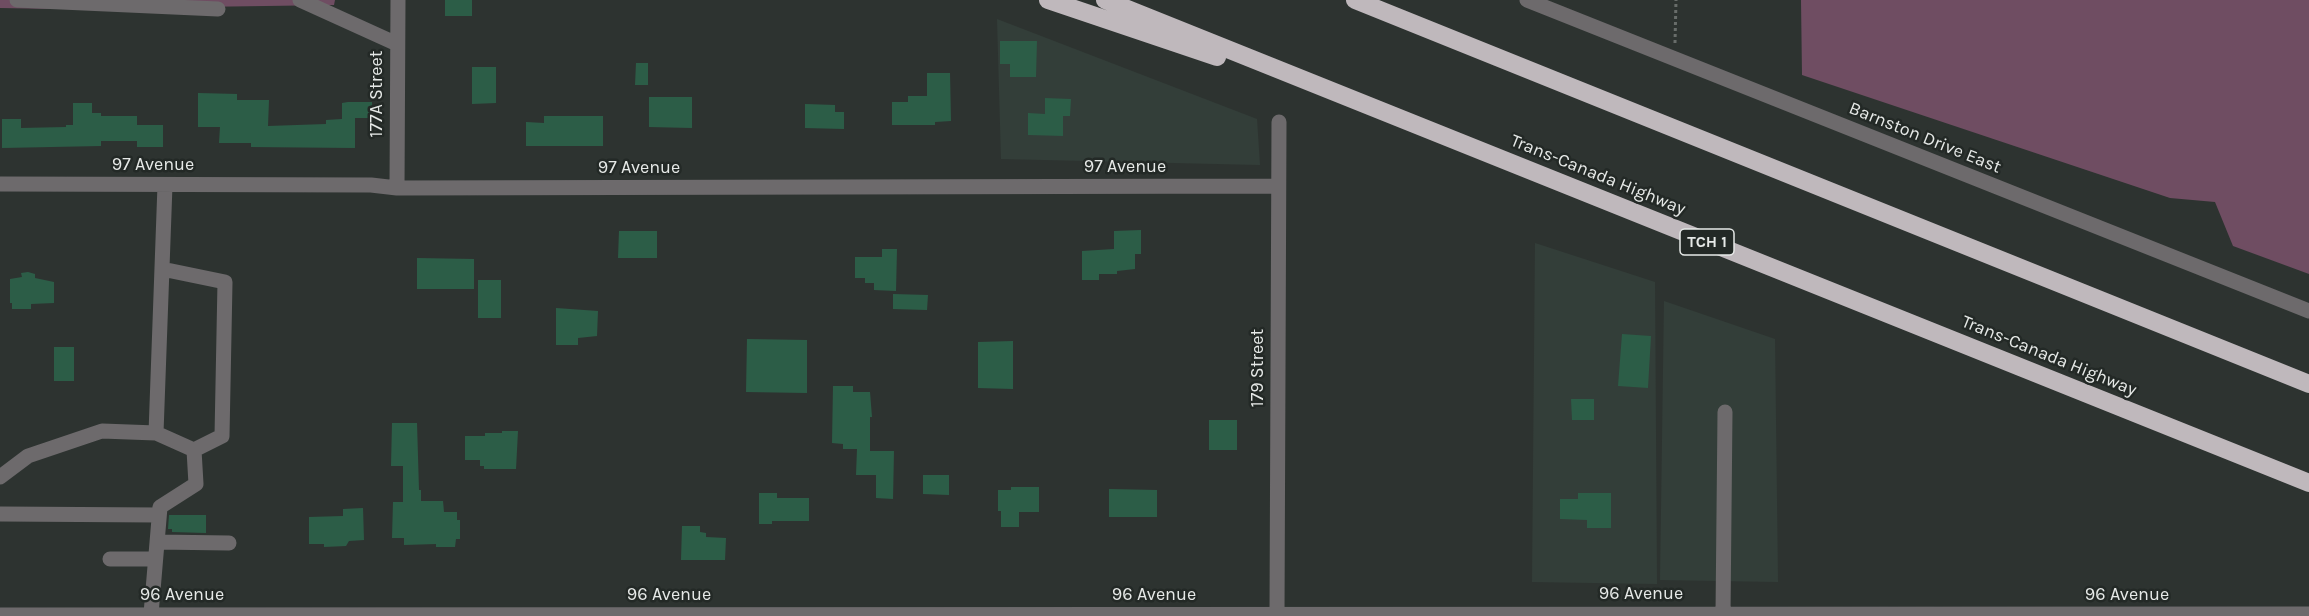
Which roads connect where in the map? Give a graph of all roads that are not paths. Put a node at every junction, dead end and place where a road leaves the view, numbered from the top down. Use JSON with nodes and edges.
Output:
{"nodes":[{"id":1,"x":17,"y":0,"type":"edge"},
{"id":2,"x":300,"y":0,"type":"edge"},
{"id":3,"x":398,"y":0,"type":"edge"},
{"id":4,"x":1048,"y":0,"type":"edge"},
{"id":5,"x":1105,"y":0,"type":"edge"},
{"id":6,"x":1355,"y":0,"type":"edge"},
{"id":7,"x":1527,"y":0,"type":"edge"},
{"id":8,"x":218,"y":9,"type":"dead end"},
{"id":9,"x":397,"y":44,"type":"junction"},
{"id":10,"x":1279,"y":122,"type":"dead end"},
{"id":11,"x":1409,"y":123,"type":"junction"},
{"id":12,"x":0,"y":184,"type":"edge"},
{"id":13,"x":165,"y":184,"type":"junction"},
{"id":14,"x":1278,"y":186,"type":"junction"},
{"id":15,"x":397,"y":188,"type":"junction"},
{"id":16,"x":162,"y":269,"type":"junction"},
{"id":17,"x":2309,"y":311,"type":"edge"},
{"id":18,"x":2309,"y":384,"type":"edge"},
{"id":19,"x":1725,"y":412,"type":"dead end"},
{"id":20,"x":156,"y":434,"type":"junction"},
{"id":21,"x":194,"y":450,"type":"junction"},
{"id":22,"x":0,"y":477,"type":"edge"},
{"id":23,"x":2309,"y":483,"type":"edge"},
{"id":24,"x":0,"y":514,"type":"edge"},
{"id":25,"x":159,"y":515,"type":"junction"},
{"id":26,"x":157,"y":542,"type":"junction"},
{"id":27,"x":229,"y":543,"type":"dead end"},
{"id":28,"x":110,"y":559,"type":"dead end"},
{"id":29,"x":155,"y":559,"type":"junction"},
{"id":30,"x":151,"y":614,"type":"junction"},
{"id":31,"x":1277,"y":614,"type":"junction"},
{"id":32,"x":1723,"y":614,"type":"junction"},
{"id":33,"x":2309,"y":614,"type":"edge"},
{"id":34,"x":0,"y":615,"type":"edge"},
{"id":35,"x":101,"y":615,"type":"edge"},
{"id":36,"x":1473,"y":615,"type":"edge"},
{"id":37,"x":1630,"y":615,"type":"edge"},
{"id":38,"x":906,"y":616,"type":"edge"}],
"edges":[{"from":1,"to":8,"type":"street"},
{"from":2,"to":9,"type":"street"},
{"from":3,"to":9,"type":"street","name":"177A Street"},
{"from":4,"to":11,"type":"highway"},
{"from":5,"to":11,"type":"highway","name":"Trans-Canada Highway","number":"TCH 1"},
{"from":6,"to":18,"type":"highway"},
{"from":7,"to":17,"type":"street","name":"Barnston Drive East"},
{"from":9,"to":15,"type":"street","name":"177A Street"},
{"from":10,"to":14,"type":"street","name":"179 Street"},
{"from":11,"to":23,"type":"highway","name":"Trans-Canada Highway","number":"TCH 1"},
{"from":12,"to":13,"type":"street","name":"97 Avenue"},
{"from":13,"to":15,"type":"street","name":"97 Avenue"},
{"from":13,"to":16,"type":"street"},
{"from":14,"to":15,"type":"street","name":"97 Avenue"},
{"from":14,"to":31,"type":"street","name":"179 Street"},
{"from":16,"to":20,"type":"street"},
{"from":16,"to":21,"type":"street"},
{"from":19,"to":32,"type":"street"},
{"from":20,"to":21,"type":"street"},
{"from":20,"to":22,"type":"street"},
{"from":21,"to":25,"type":"street"},
{"from":24,"to":25,"type":"street"},
{"from":25,"to":26,"type":"street"},
{"from":26,"to":27,"type":"street"},
{"from":26,"to":29,"type":"street"},
{"from":28,"to":29,"type":"street"},
{"from":29,"to":30,"type":"street"},
{"from":30,"to":35,"type":"street","name":"96 Avenue"},
{"from":30,"to":38,"type":"street","name":"96 Avenue"},
{"from":31,"to":36,"type":"street","name":"96 Avenue"},
{"from":31,"to":38,"type":"street","name":"96 Avenue"},
{"from":32,"to":33,"type":"street","name":"96 Avenue"},
{"from":32,"to":37,"type":"street","name":"96 Avenue"},
{"from":34,"to":35,"type":"street","name":"96 Avenue"},
{"from":36,"to":37,"type":"street","name":"96 Avenue"}]}
